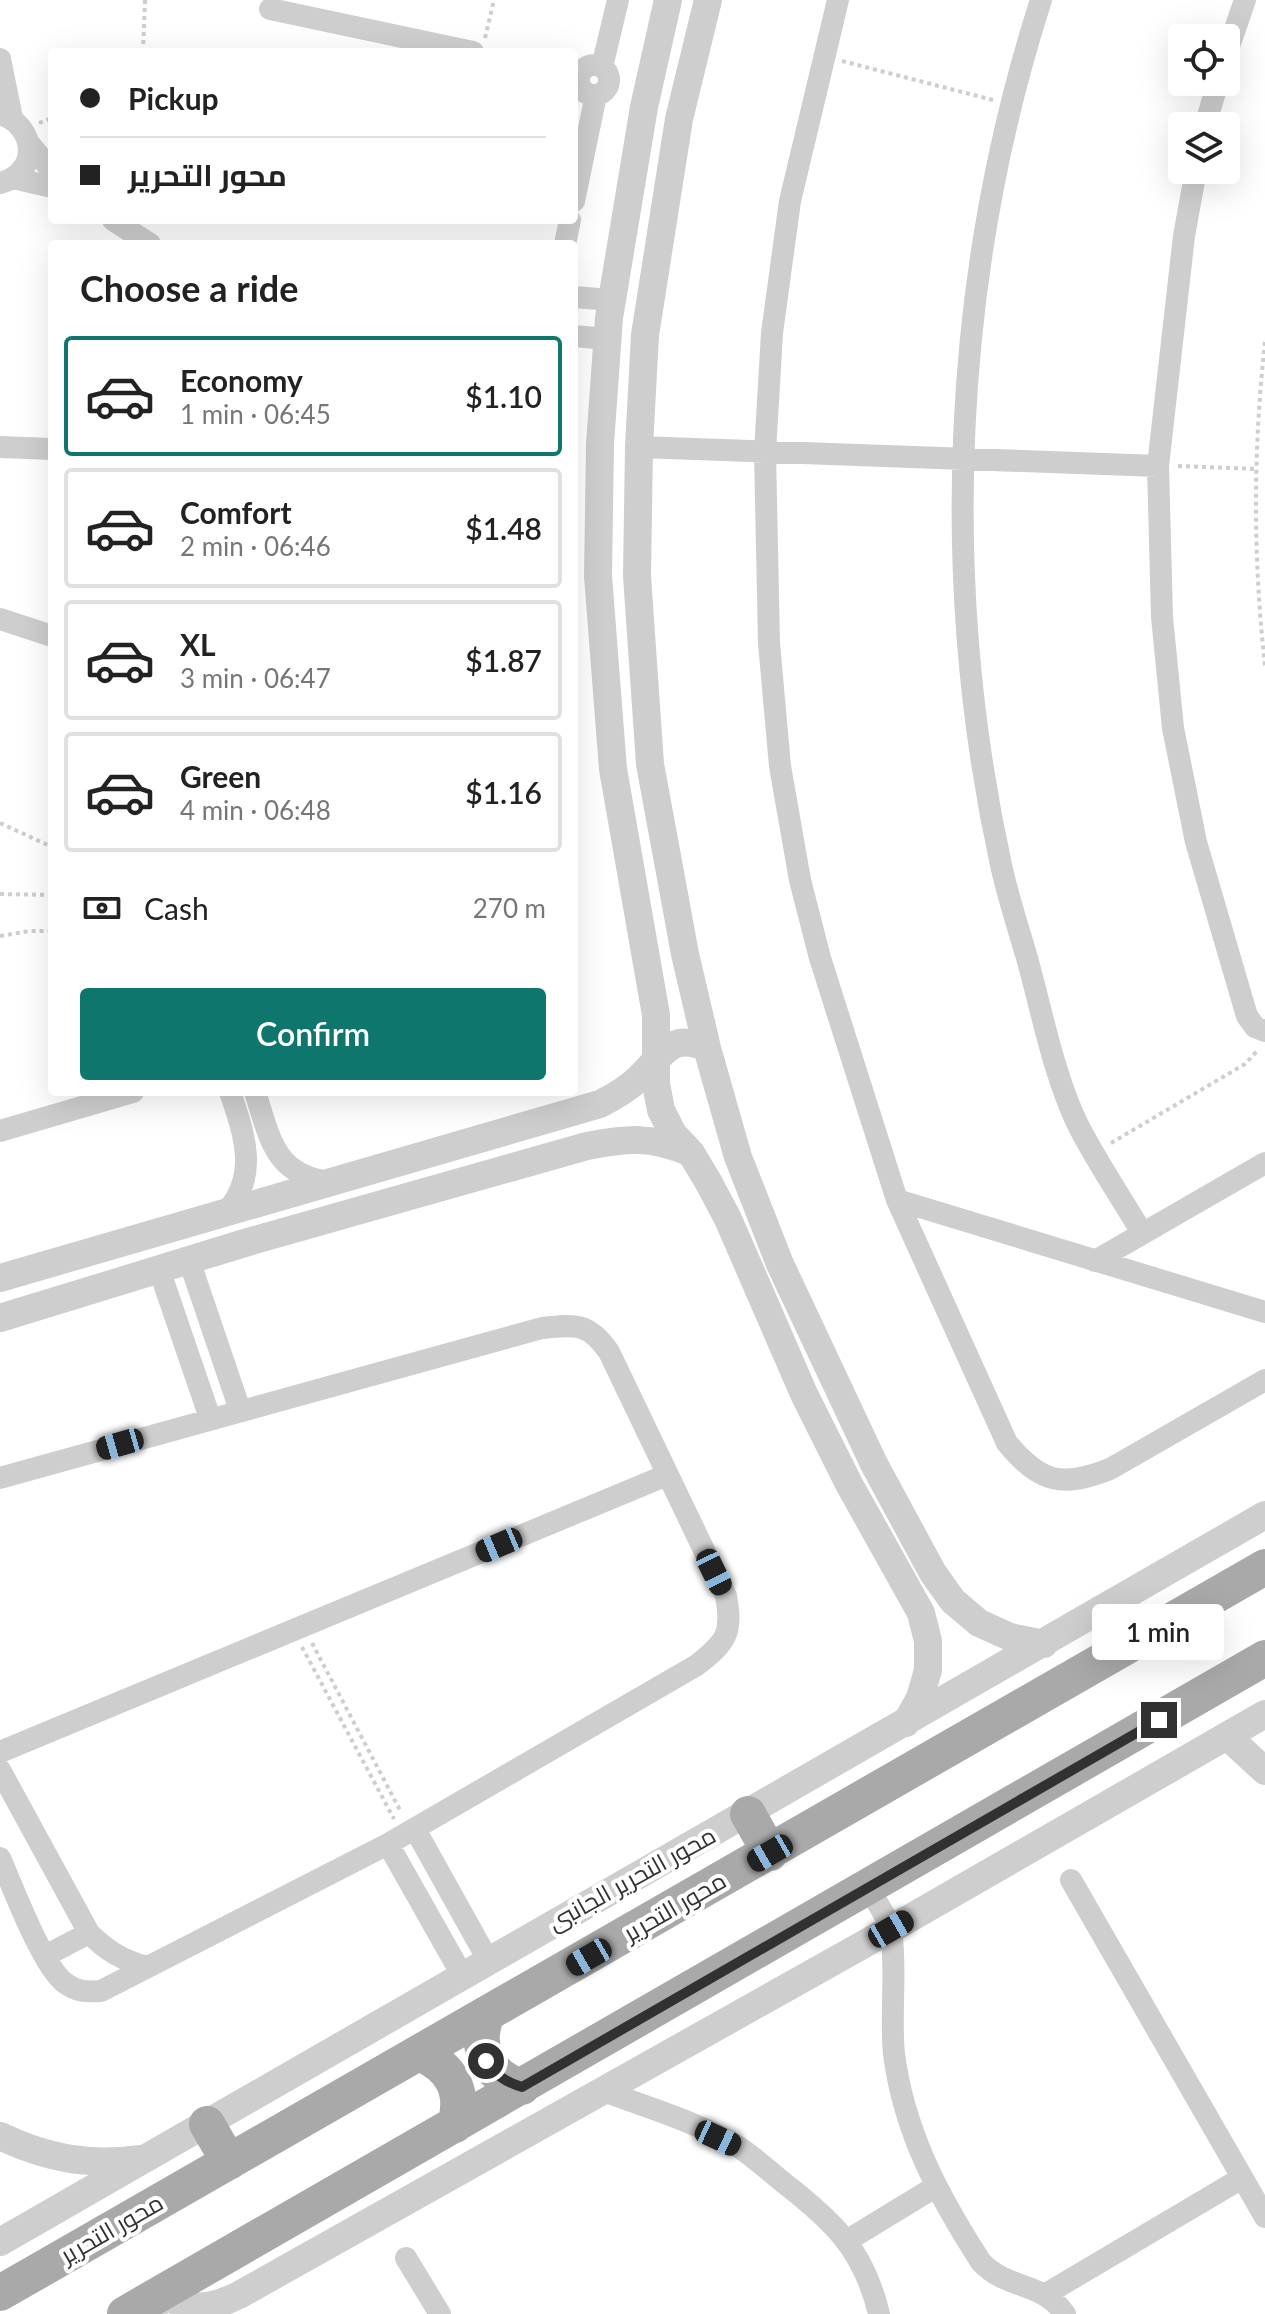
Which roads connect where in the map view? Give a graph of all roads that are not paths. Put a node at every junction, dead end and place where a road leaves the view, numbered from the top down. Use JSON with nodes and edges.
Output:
{"nodes":[{"id":1,"x":618,"y":0,"type":"edge"},
{"id":2,"x":668,"y":0,"type":"edge"},
{"id":3,"x":708,"y":0,"type":"edge"},
{"id":4,"x":838,"y":0,"type":"edge"},
{"id":5,"x":1041,"y":0,"type":"edge"},
{"id":6,"x":1245,"y":0,"type":"edge"},
{"id":7,"x":270,"y":9,"type":"dead end"},
{"id":8,"x":1237,"y":24,"type":"edge"},
{"id":9,"x":479,"y":46,"type":"edge"},
{"id":10,"x":0,"y":59,"type":"edge"},
{"id":11,"x":602,"y":67,"type":"junction"},
{"id":12,"x":578,"y":73,"type":"edge"},
{"id":13,"x":578,"y":78,"type":"edge"},
{"id":14,"x":596,"y":95,"type":"junction"},
{"id":15,"x":6,"y":116,"type":"edge"},
{"id":16,"x":28,"y":142,"type":"junction"},
{"id":17,"x":48,"y":166,"type":"edge"},
{"id":18,"x":7,"y":181,"type":"edge"},
{"id":19,"x":578,"y":182,"type":"edge"},
{"id":20,"x":1193,"y":184,"type":"edge"},
{"id":21,"x":48,"y":186,"type":"edge"},
{"id":22,"x":119,"y":224,"type":"edge"},
{"id":23,"x":144,"y":240,"type":"edge"},
{"id":24,"x":578,"y":297,"type":"edge"},
{"id":25,"x":611,"y":300,"type":"junction"},
{"id":26,"x":578,"y":336,"type":"edge"},
{"id":27,"x":607,"y":339,"type":"junction"},
{"id":28,"x":0,"y":447,"type":"edge"},
{"id":29,"x":639,"y":447,"type":"junction"},
{"id":30,"x":48,"y":449,"type":"edge"},
{"id":31,"x":765,"y":452,"type":"junction"},
{"id":32,"x":963,"y":459,"type":"junction"},
{"id":33,"x":1158,"y":466,"type":"junction"},
{"id":34,"x":0,"y":619,"type":"edge"},
{"id":35,"x":48,"y":635,"type":"edge"},
{"id":36,"x":1262,"y":1039,"type":"edge"},
{"id":37,"x":707,"y":1048,"type":"junction"},
{"id":38,"x":657,"y":1058,"type":"junction"},
{"id":39,"x":119,"y":1096,"type":"edge"},
{"id":40,"x":231,"y":1096,"type":"edge"},
{"id":41,"x":256,"y":1096,"type":"edge"},
{"id":42,"x":0,"y":1131,"type":"edge"},
{"id":43,"x":731,"y":1137,"type":"junction"},
{"id":44,"x":691,"y":1153,"type":"junction"},
{"id":45,"x":1265,"y":1163,"type":"edge"},
{"id":46,"x":332,"y":1182,"type":"junction"},
{"id":47,"x":897,"y":1200,"type":"junction"},
{"id":48,"x":227,"y":1211,"type":"junction"},
{"id":49,"x":1142,"y":1233,"type":"junction"},
{"id":50,"x":189,"y":1260,"type":"junction"},
{"id":51,"x":1095,"y":1261,"type":"junction"},
{"id":52,"x":159,"y":1269,"type":"junction"},
{"id":53,"x":0,"y":1278,"type":"edge"},
{"id":54,"x":1265,"y":1312,"type":"edge"},
{"id":55,"x":0,"y":1318,"type":"edge"},
{"id":56,"x":1265,"y":1380,"type":"edge"},
{"id":57,"x":240,"y":1410,"type":"junction"},
{"id":58,"x":210,"y":1418,"type":"junction"},
{"id":59,"x":667,"y":1475,"type":"junction"},
{"id":60,"x":0,"y":1478,"type":"edge"},
{"id":61,"x":1265,"y":1515,"type":"edge"},
{"id":62,"x":1265,"y":1567,"type":"edge"},
{"id":63,"x":933,"y":1573,"type":"junction"},
{"id":64,"x":906,"y":1588,"type":"junction"},
{"id":65,"x":1044,"y":1644,"type":"junction"},
{"id":66,"x":1265,"y":1658,"type":"edge"},
{"id":67,"x":1265,"y":1714,"type":"edge"},
{"id":68,"x":906,"y":1723,"type":"junction"},
{"id":69,"x":1228,"y":1737,"type":"junction"},
{"id":70,"x":0,"y":1752,"type":"edge"},
{"id":71,"x":0,"y":1770,"type":"edge"},
{"id":72,"x":1265,"y":1771,"type":"edge"},
{"id":73,"x":748,"y":1814,"type":"junction"},
{"id":74,"x":404,"y":1835,"type":"junction"},
{"id":75,"x":770,"y":1853,"type":"junction"},
{"id":76,"x":0,"y":1858,"type":"edge"},
{"id":77,"x":1071,"y":1880,"type":"dead end"},
{"id":78,"x":868,"y":1888,"type":"junction"},
{"id":79,"x":891,"y":1929,"type":"junction"},
{"id":80,"x":89,"y":1933,"type":"junction"},
{"id":81,"x":45,"y":1956,"type":"junction"},
{"id":82,"x":488,"y":1960,"type":"junction"},
{"id":83,"x":147,"y":1967,"type":"junction"},
{"id":84,"x":462,"y":1975,"type":"junction"},
{"id":85,"x":486,"y":2016,"type":"junction"},
{"id":86,"x":419,"y":2053,"type":"junction"},
{"id":87,"x":522,"y":2087,"type":"junction"},
{"id":88,"x":603,"y":2091,"type":"junction"},
{"id":89,"x":207,"y":2124,"type":"junction"},
{"id":90,"x":455,"y":2125,"type":"junction"},
{"id":91,"x":0,"y":2136,"type":"edge"},
{"id":92,"x":148,"y":2158,"type":"junction"},
{"id":93,"x":229,"y":2162,"type":"junction"},
{"id":94,"x":1242,"y":2178,"type":"junction"},
{"id":95,"x":935,"y":2187,"type":"junction"},
{"id":96,"x":1265,"y":2217,"type":"edge"},
{"id":97,"x":848,"y":2240,"type":"junction"},
{"id":98,"x":0,"y":2242,"type":"edge"},
{"id":99,"x":406,"y":2258,"type":"dead end"},
{"id":100,"x":0,"y":2293,"type":"edge"},
{"id":101,"x":1046,"y":2294,"type":"junction"},
{"id":102,"x":156,"y":2304,"type":"edge"},
{"id":103,"x":125,"y":2314,"type":"edge"},
{"id":104,"x":440,"y":2314,"type":"edge"},
{"id":105,"x":879,"y":2314,"type":"edge"},
{"id":106,"x":1065,"y":2314,"type":"edge"}],
"edges":[{"from":1,"to":11,"type":"street"},
{"from":2,"to":25,"type":"street"},
{"from":3,"to":29,"type":"street"},
{"from":4,"to":31,"type":"street"},
{"from":5,"to":32,"type":"street"},
{"from":6,"to":8,"type":"street"},
{"from":7,"to":9,"type":"street"},
{"from":10,"to":15,"type":"street"},
{"from":11,"to":12,"type":"street"},
{"from":11,"to":14,"type":"street"},
{"from":13,"to":14,"type":"street"},
{"from":14,"to":19,"type":"street"},
{"from":15,"to":16,"type":"street"},
{"from":16,"to":17,"type":"street"},
{"from":16,"to":18,"type":"street"},
{"from":18,"to":21,"type":"street"},
{"from":20,"to":33,"type":"street"},
{"from":22,"to":23,"type":"street"},
{"from":24,"to":25,"type":"street"},
{"from":25,"to":27,"type":"street"},
{"from":26,"to":27,"type":"street"},
{"from":27,"to":38,"type":"street"},
{"from":28,"to":30,"type":"street"},
{"from":29,"to":31,"type":"street"},
{"from":29,"to":37,"type":"street"},
{"from":31,"to":32,"type":"street"},
{"from":31,"to":47,"type":"street"},
{"from":32,"to":33,"type":"street"},
{"from":32,"to":49,"type":"street"},
{"from":33,"to":36,"type":"street"},
{"from":34,"to":35,"type":"street"},
{"from":37,"to":38,"type":"street"},
{"from":37,"to":43,"type":"street"},
{"from":38,"to":44,"type":"street"},
{"from":38,"to":46,"type":"street"},
{"from":39,"to":42,"type":"street"},
{"from":40,"to":48,"type":"street"},
{"from":41,"to":46,"type":"street"},
{"from":43,"to":44,"type":"street"},
{"from":43,"to":63,"type":"street"},
{"from":44,"to":50,"type":"street"},
{"from":44,"to":64,"type":"street"},
{"from":45,"to":49,"type":"street"},
{"from":46,"to":48,"type":"street"},
{"from":47,"to":51,"type":"street"},
{"from":47,"to":56,"type":"street"},
{"from":48,"to":53,"type":"street"},
{"from":49,"to":51,"type":"street"},
{"from":50,"to":52,"type":"street"},
{"from":50,"to":57,"type":"street"},
{"from":51,"to":54,"type":"street"},
{"from":52,"to":55,"type":"street"},
{"from":52,"to":58,"type":"street"},
{"from":57,"to":58,"type":"street"},
{"from":57,"to":59,"type":"street"},
{"from":58,"to":60,"type":"street"},
{"from":59,"to":70,"type":"street"},
{"from":59,"to":74,"type":"street"},
{"from":61,"to":65,"type":"street","name":"محور التحرير الجانبى"},
{"from":62,"to":75,"type":"main road","name":"محور التحرير"},
{"from":63,"to":64,"type":"street"},
{"from":63,"to":65,"type":"street"},
{"from":64,"to":68,"type":"street"},
{"from":65,"to":68,"type":"street","name":"محور التحرير الجانبى"},
{"from":66,"to":78,"type":"main road"},
{"from":67,"to":69,"type":"street"},
{"from":68,"to":73,"type":"street","name":"محور التحرير الجانبى"},
{"from":69,"to":72,"type":"street"},
{"from":69,"to":79,"type":"street"},
{"from":71,"to":80,"type":"street"},
{"from":73,"to":75,"type":"main road"},
{"from":73,"to":82,"type":"street","name":"محور التحرير الجانبى"},
{"from":74,"to":82,"type":"street"},
{"from":74,"to":83,"type":"street"},
{"from":74,"to":84,"type":"street"},
{"from":75,"to":85,"type":"main road","name":"محور التحرير"},
{"from":76,"to":81,"type":"street"},
{"from":77,"to":94,"type":"street"},
{"from":78,"to":79,"type":"street"},
{"from":78,"to":87,"type":"main road"},
{"from":79,"to":88,"type":"street"},
{"from":79,"to":95,"type":"street"},
{"from":80,"to":81,"type":"street"},
{"from":80,"to":83,"type":"street"},
{"from":81,"to":83,"type":"street"},
{"from":82,"to":84,"type":"street","name":"محور التحرير الجانبى"},
{"from":84,"to":89,"type":"street","name":"محور التحرير الجانبى"},
{"from":85,"to":86,"type":"main road","name":"محور التحرير"},
{"from":85,"to":87,"type":"main road"},
{"from":86,"to":90,"type":"main road"},
{"from":86,"to":93,"type":"main road","name":"محور التحرير"},
{"from":87,"to":90,"type":"main road"},
{"from":88,"to":97,"type":"street"},
{"from":88,"to":102,"type":"street"},
{"from":89,"to":92,"type":"street","name":"محور التحرير الجانبى"},
{"from":89,"to":93,"type":"main road"},
{"from":90,"to":102,"type":"main road"},
{"from":91,"to":92,"type":"street"},
{"from":92,"to":98,"type":"street","name":"محور التحرير الجانبى"},
{"from":93,"to":100,"type":"main road","name":"محور التحرير"},
{"from":94,"to":96,"type":"street"},
{"from":94,"to":101,"type":"street"},
{"from":95,"to":97,"type":"street"},
{"from":95,"to":101,"type":"street"},
{"from":97,"to":105,"type":"street"},
{"from":99,"to":104,"type":"street"},
{"from":101,"to":106,"type":"street"},
{"from":102,"to":103,"type":"main road"}]}
